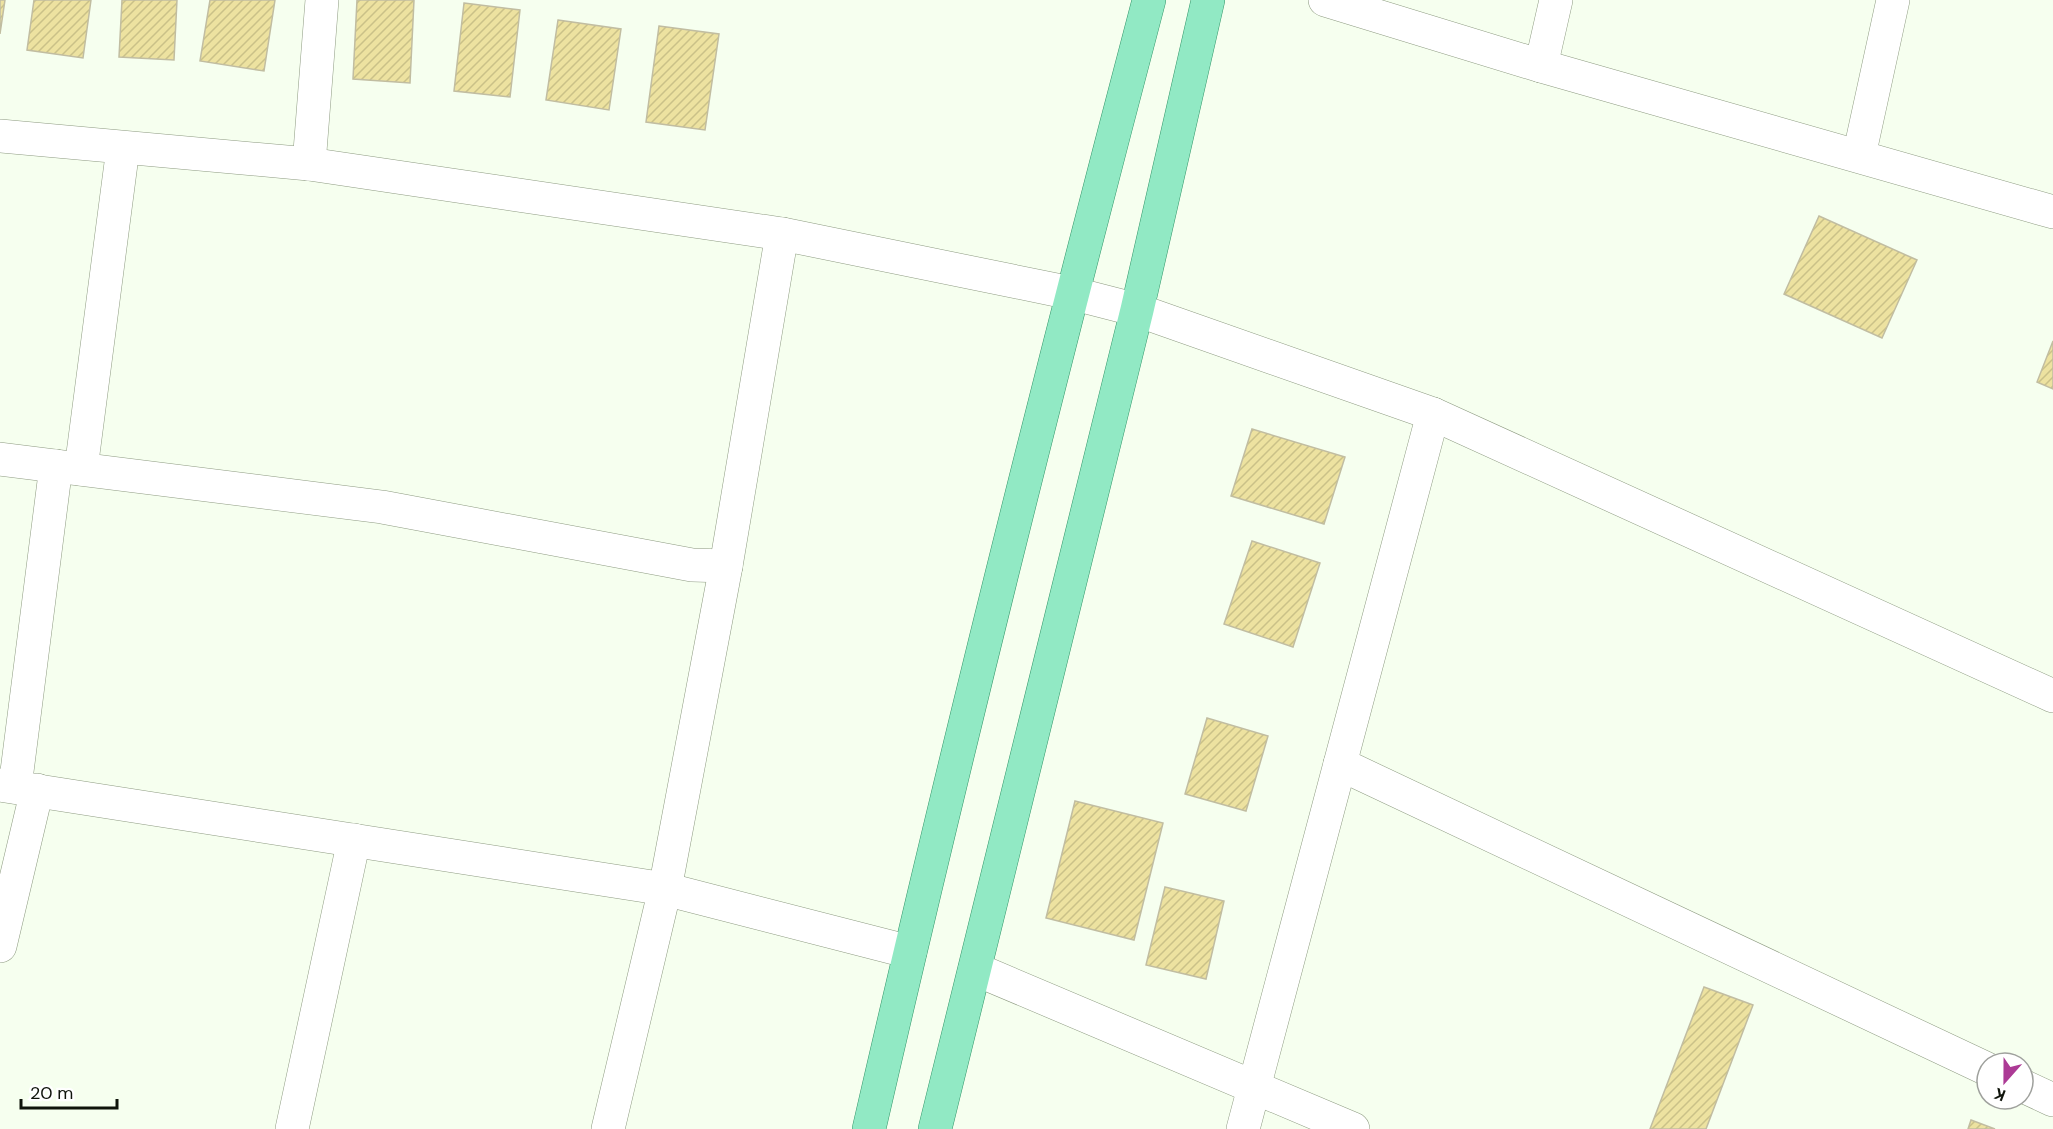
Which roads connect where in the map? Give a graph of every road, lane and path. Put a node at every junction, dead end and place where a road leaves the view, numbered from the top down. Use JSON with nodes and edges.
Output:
{"nodes":[{"id":1,"x":322,"y":0,"type":"edge"},
{"id":2,"x":1149,"y":0,"type":"edge"},
{"id":3,"x":1208,"y":0,"type":"edge"},
{"id":4,"x":1325,"y":0,"type":"edge"},
{"id":5,"x":1556,"y":0,"type":"edge"},
{"id":6,"x":1893,"y":0,"type":"edge"},
{"id":7,"x":1540,"y":66,"type":"junction"},
{"id":8,"x":0,"y":136,"type":"edge"},
{"id":9,"x":123,"y":148,"type":"junction"},
{"id":10,"x":1859,"y":156,"type":"junction"},
{"id":11,"x":309,"y":164,"type":"junction"},
{"id":12,"x":2053,"y":212,"type":"edge"},
{"id":13,"x":782,"y":234,"type":"junction"},
{"id":14,"x":1071,"y":293,"type":"junction"},
{"id":15,"x":1137,"y":310,"type":"junction"},
{"id":16,"x":1433,"y":414,"type":"junction"},
{"id":17,"x":0,"y":459,"type":"edge"},
{"id":18,"x":68,"y":467,"type":"junction"},
{"id":19,"x":726,"y":566,"type":"junction"},
{"id":20,"x":2053,"y":696,"type":"edge"},
{"id":21,"x":1340,"y":764,"type":"junction"},
{"id":22,"x":17,"y":787,"type":"edge"},
{"id":23,"x":354,"y":840,"type":"junction"},
{"id":24,"x":665,"y":890,"type":"junction"},
{"id":25,"x":0,"y":946,"type":"edge"},
{"id":26,"x":910,"y":952,"type":"junction"},
{"id":27,"x":975,"y":969,"type":"junction"},
{"id":28,"x":1975,"y":1063,"type":"edge"},
{"id":29,"x":1254,"y":1087,"type":"junction"},
{"id":30,"x":2035,"y":1092,"type":"edge"},
{"id":31,"x":2053,"y":1100,"type":"edge"},
{"id":32,"x":292,"y":1129,"type":"edge"},
{"id":33,"x":608,"y":1129,"type":"edge"},
{"id":34,"x":869,"y":1129,"type":"edge"},
{"id":35,"x":936,"y":1129,"type":"edge"},
{"id":36,"x":1243,"y":1129,"type":"edge"},
{"id":37,"x":1353,"y":1129,"type":"edge"}],
"edges":[{"from":1,"to":11,"type":"street"},
{"from":2,"to":14,"type":"main road"},
{"from":3,"to":15,"type":"main road"},
{"from":4,"to":7,"type":"street"},
{"from":5,"to":7,"type":"street"},
{"from":6,"to":10,"type":"street"},
{"from":7,"to":10,"type":"street"},
{"from":8,"to":9,"type":"street"},
{"from":9,"to":11,"type":"street"},
{"from":9,"to":18,"type":"street"},
{"from":10,"to":12,"type":"street"},
{"from":11,"to":13,"type":"street"},
{"from":13,"to":14,"type":"street"},
{"from":13,"to":19,"type":"street"},
{"from":14,"to":15,"type":"street"},
{"from":14,"to":26,"type":"main road"},
{"from":15,"to":16,"type":"street"},
{"from":15,"to":27,"type":"main road"},
{"from":16,"to":20,"type":"street"},
{"from":16,"to":21,"type":"street"},
{"from":17,"to":18,"type":"street"},
{"from":18,"to":19,"type":"street"},
{"from":18,"to":22,"type":"street"},
{"from":19,"to":24,"type":"street"},
{"from":21,"to":28,"type":"street"},
{"from":21,"to":29,"type":"street"},
{"from":22,"to":23,"type":"street"},
{"from":22,"to":25,"type":"street"},
{"from":23,"to":24,"type":"street"},
{"from":23,"to":32,"type":"street"},
{"from":24,"to":26,"type":"street"},
{"from":24,"to":33,"type":"street"},
{"from":26,"to":34,"type":"main road"},
{"from":27,"to":29,"type":"street"},
{"from":27,"to":35,"type":"main road"},
{"from":29,"to":36,"type":"street"},
{"from":29,"to":37,"type":"street"},
{"from":30,"to":31,"type":"street"}]}
